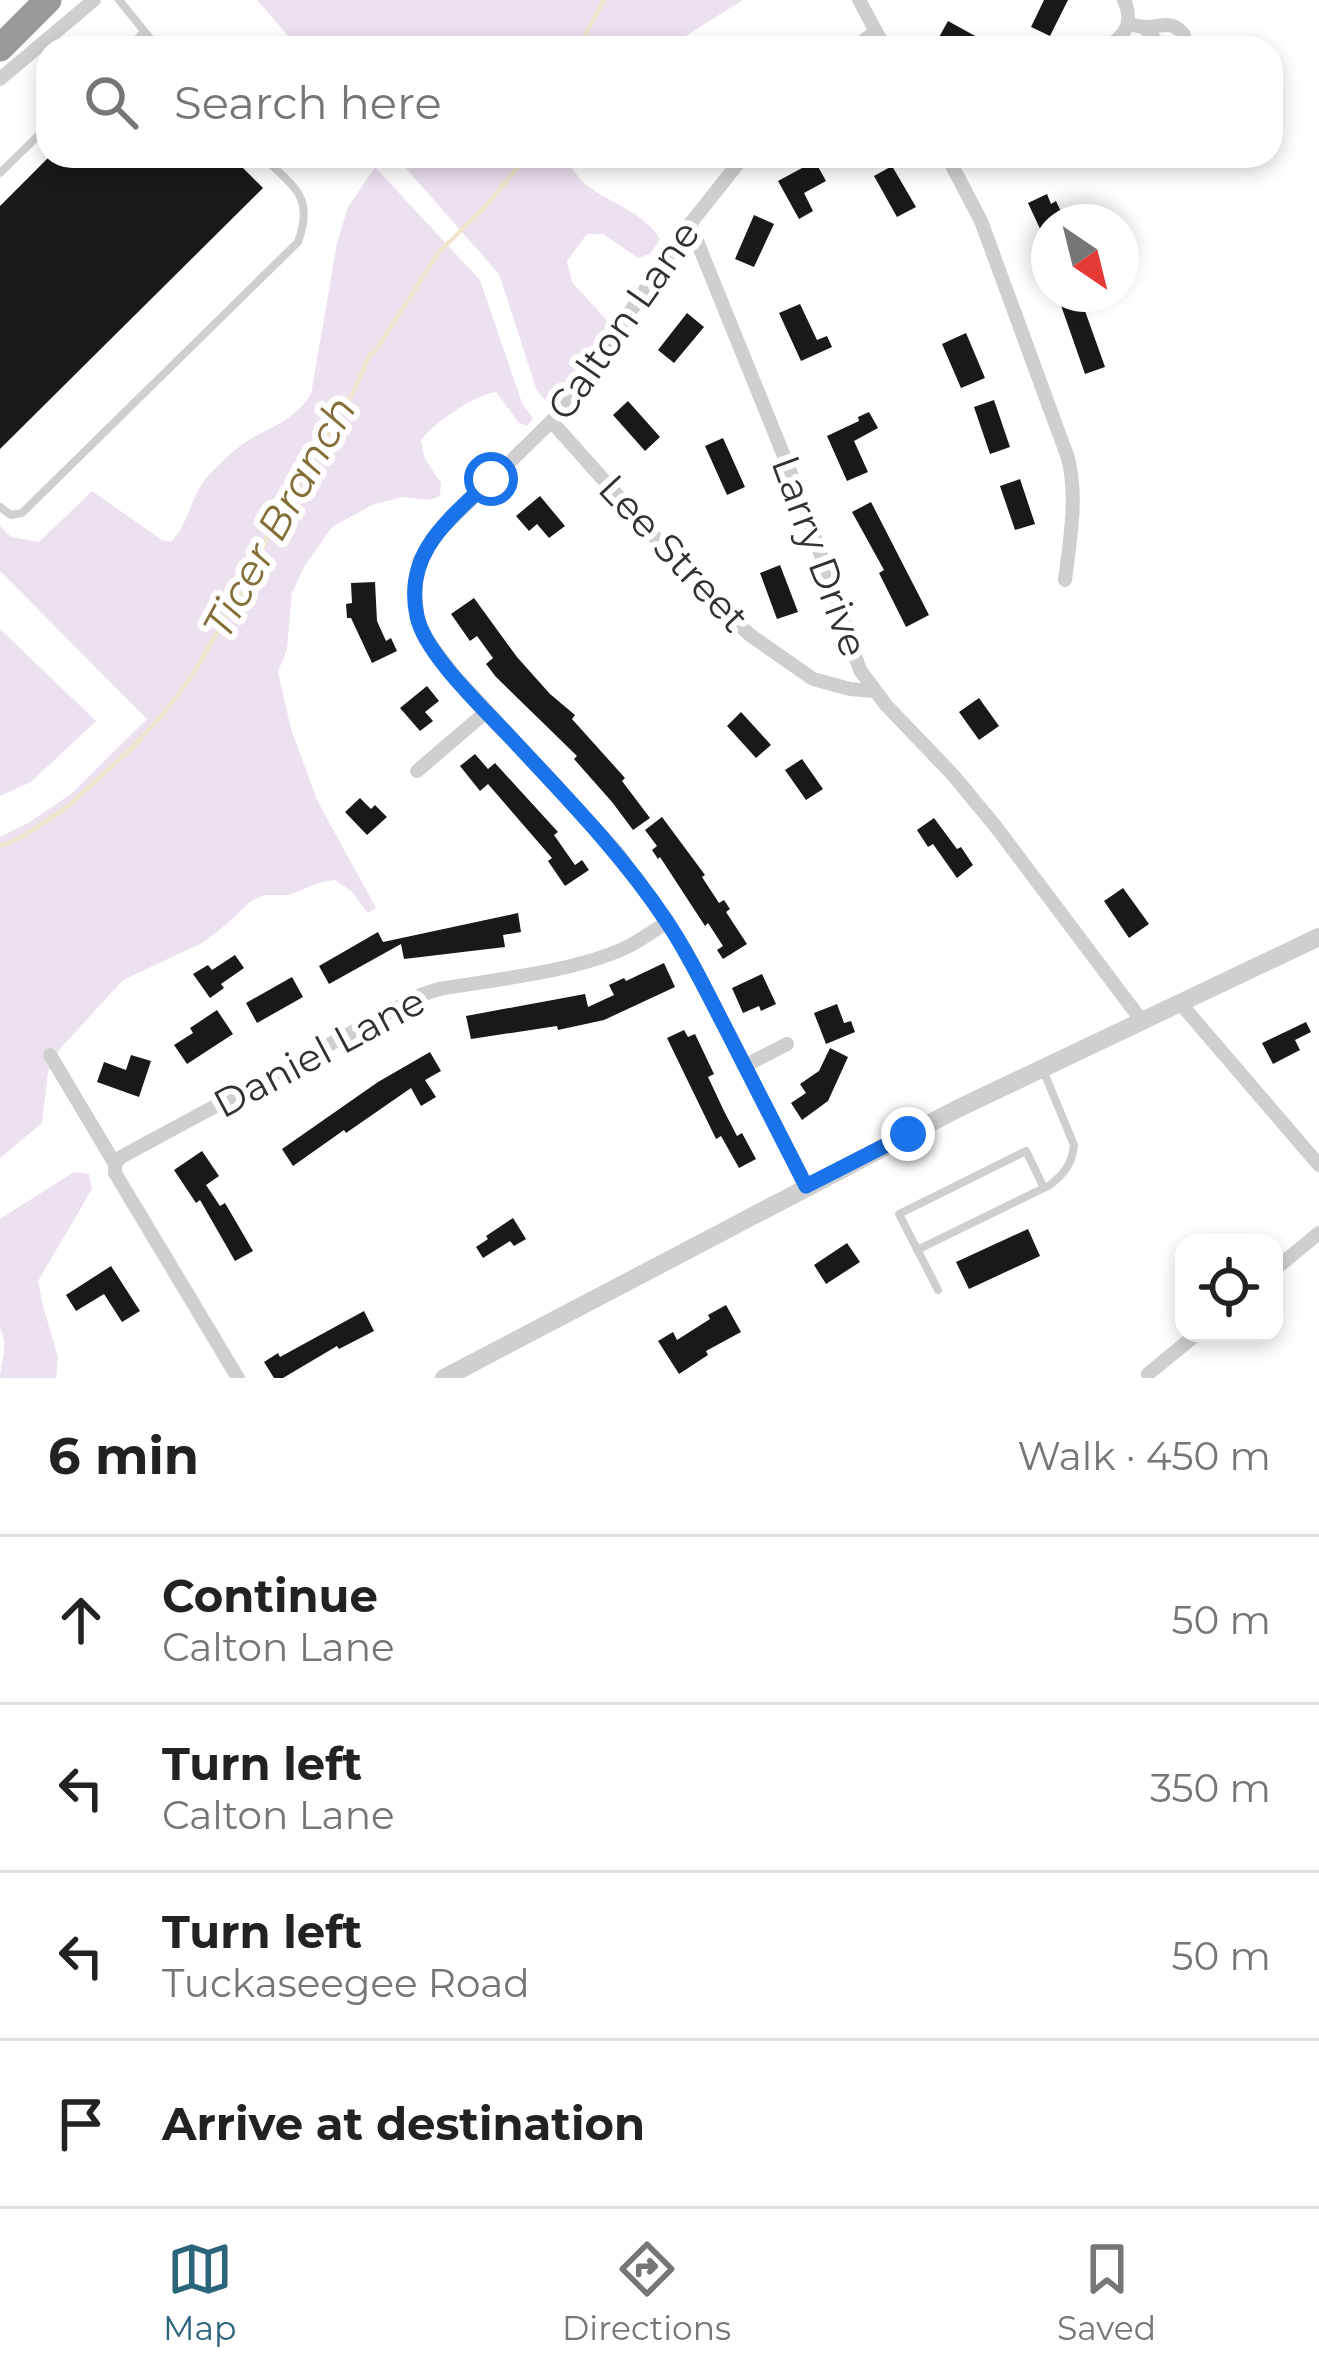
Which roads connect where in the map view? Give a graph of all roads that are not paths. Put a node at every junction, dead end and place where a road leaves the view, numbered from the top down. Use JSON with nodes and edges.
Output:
{"nodes":[{"id":1,"x":48,"y":0,"type":"edge"},
{"id":2,"x":94,"y":0,"type":"edge"},
{"id":3,"x":119,"y":0,"type":"edge"},
{"id":4,"x":859,"y":0,"type":"edge"},
{"id":5,"x":1124,"y":0,"type":"edge"},
{"id":6,"x":1137,"y":26,"type":"junction"},
{"id":7,"x":876,"y":31,"type":"junction"},
{"id":8,"x":144,"y":32,"type":"junction"},
{"id":9,"x":51,"y":36,"type":"edge"},
{"id":10,"x":140,"y":36,"type":"edge"},
{"id":11,"x":148,"y":36,"type":"edge"},
{"id":12,"x":870,"y":36,"type":"edge"},
{"id":13,"x":879,"y":36,"type":"edge"},
{"id":14,"x":1124,"y":36,"type":"edge"},
{"id":15,"x":1148,"y":36,"type":"edge"},
{"id":16,"x":1184,"y":36,"type":"edge"},
{"id":17,"x":0,"y":48,"type":"edge"},
{"id":18,"x":36,"y":49,"type":"edge"},
{"id":19,"x":0,"y":79,"type":"edge"},
{"id":20,"x":36,"y":138,"type":"edge"},
{"id":21,"x":274,"y":168,"type":"edge"},
{"id":22,"x":734,"y":168,"type":"edge"},
{"id":23,"x":953,"y":168,"type":"edge"},
{"id":24,"x":0,"y":173,"type":"edge"},
{"id":25,"x":690,"y":224,"type":"junction"},
{"id":26,"x":552,"y":422,"type":"junction"},
{"id":27,"x":0,"y":507,"type":"edge"},
{"id":28,"x":1065,"y":580,"type":"dead end"},
{"id":29,"x":874,"y":691,"type":"junction"},
{"id":30,"x":487,"y":712,"type":"junction"},
{"id":31,"x":417,"y":771,"type":"dead end"},
{"id":32,"x":668,"y":922,"type":"junction"},
{"id":33,"x":1319,"y":937,"type":"edge"},
{"id":34,"x":1180,"y":1003,"type":"junction"},
{"id":35,"x":1142,"y":1021,"type":"junction"},
{"id":36,"x":788,"y":1044,"type":"dead end"},
{"id":37,"x":50,"y":1055,"type":"dead end"},
{"id":38,"x":744,"y":1066,"type":"junction"},
{"id":39,"x":1042,"y":1069,"type":"junction"},
{"id":40,"x":115,"y":1164,"type":"junction"},
{"id":41,"x":1319,"y":1166,"type":"edge"},
{"id":42,"x":806,"y":1186,"type":"junction"},
{"id":43,"x":1044,"y":1188,"type":"junction"},
{"id":44,"x":1319,"y":1232,"type":"edge"},
{"id":45,"x":917,"y":1250,"type":"junction"},
{"id":46,"x":1283,"y":1262,"type":"edge"},
{"id":47,"x":938,"y":1290,"type":"dead end"},
{"id":48,"x":1187,"y":1342,"type":"edge"},
{"id":49,"x":1146,"y":1376,"type":"edge"},
{"id":50,"x":238,"y":1378,"type":"edge"},
{"id":51,"x":444,"y":1378,"type":"edge"}],
"edges":[{"from":1,"to":17,"type":"highway"},
{"from":2,"to":9,"type":"street"},
{"from":3,"to":8,"type":"lane"},
{"from":4,"to":7,"type":"street"},
{"from":5,"to":6,"type":"street"},
{"from":6,"to":14,"type":"street"},
{"from":6,"to":15,"type":"street"},
{"from":6,"to":16,"type":"street"},
{"from":7,"to":12,"type":"street"},
{"from":7,"to":13,"type":"street"},
{"from":8,"to":10,"type":"lane"},
{"from":8,"to":11,"type":"lane"},
{"from":18,"to":19,"type":"street"},
{"from":20,"to":24,"type":"lane"},
{"from":21,"to":27,"type":"lane"},
{"from":22,"to":25,"type":"street","name":"Calton Lane"},
{"from":23,"to":28,"type":"street"},
{"from":25,"to":26,"type":"street","name":"Calton Lane"},
{"from":25,"to":29,"type":"street","name":"Larry Drive"},
{"from":26,"to":29,"type":"street","name":"Lee Street"},
{"from":26,"to":30,"type":"street","name":"Calton Lane"},
{"from":29,"to":35,"type":"street","name":"Larry Drive"},
{"from":30,"to":31,"type":"street"},
{"from":30,"to":32,"type":"street","name":"Calton Lane"},
{"from":32,"to":38,"type":"street","name":"Calton Lane"},
{"from":32,"to":40,"type":"street","name":"Daniel Lane"},
{"from":33,"to":34,"type":"street"},
{"from":34,"to":35,"type":"street"},
{"from":34,"to":41,"type":"street"},
{"from":35,"to":39,"type":"street"},
{"from":36,"to":38,"type":"street"},
{"from":37,"to":40,"type":"street"},
{"from":38,"to":42,"type":"street","name":"Calton Lane"},
{"from":39,"to":42,"type":"street"},
{"from":39,"to":43,"type":"lane"},
{"from":40,"to":50,"type":"street"},
{"from":42,"to":51,"type":"street"},
{"from":43,"to":45,"type":"lane"},
{"from":43,"to":45,"type":"lane"},
{"from":44,"to":46,"type":"street"},
{"from":45,"to":47,"type":"lane"},
{"from":48,"to":49,"type":"street"}]}
